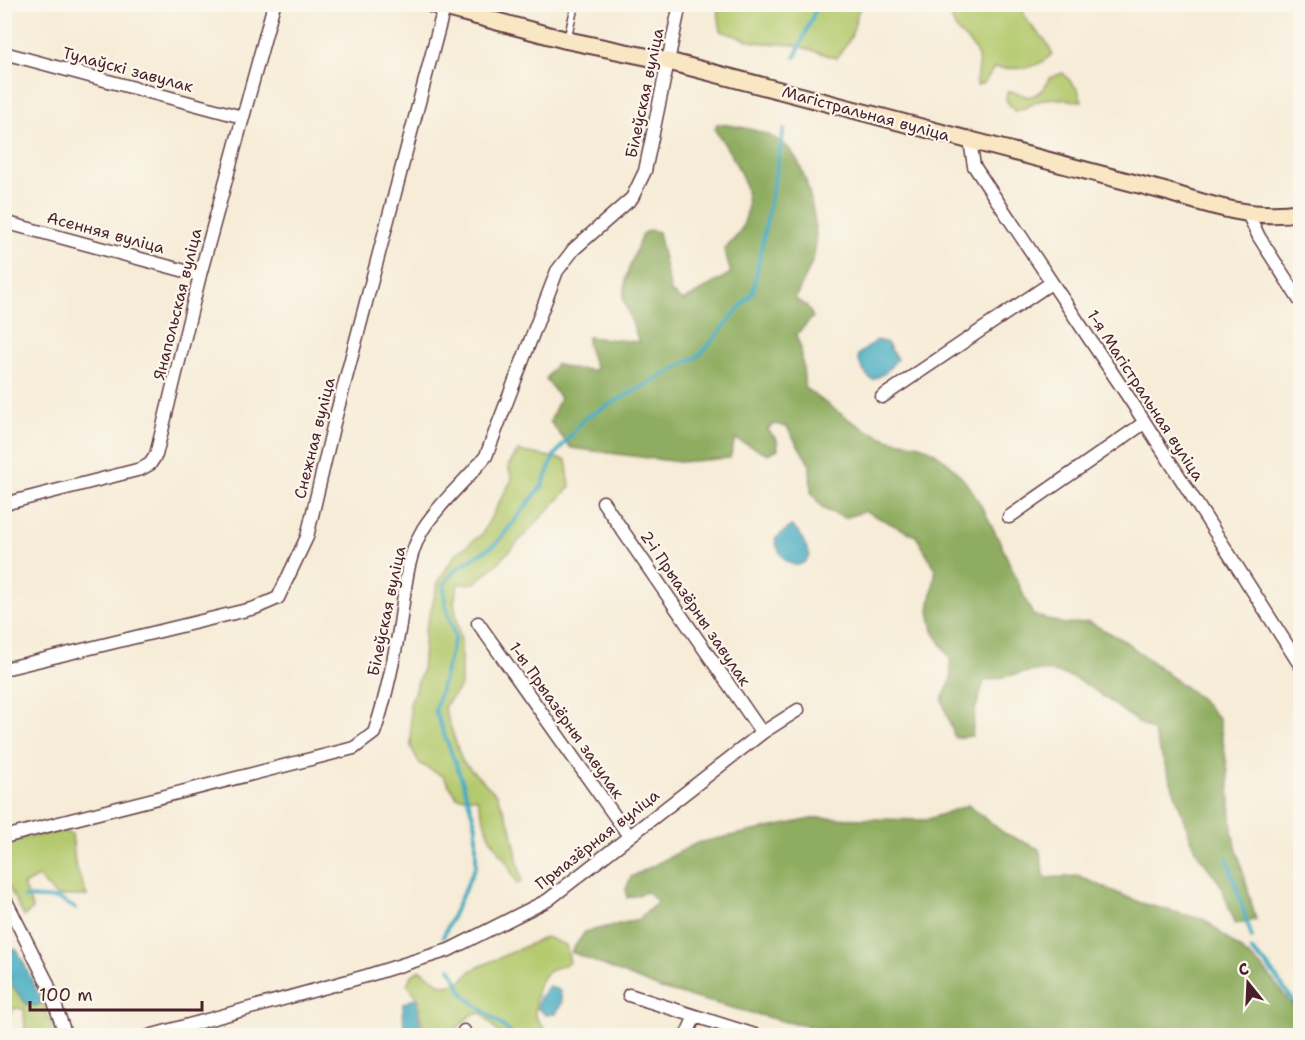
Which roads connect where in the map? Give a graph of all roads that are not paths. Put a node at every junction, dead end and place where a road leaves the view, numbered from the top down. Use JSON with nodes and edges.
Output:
{"nodes":[{"id":1,"x":274,"y":4,"type":"edge"},
{"id":2,"x":680,"y":4,"type":"edge"},
{"id":3,"x":574,"y":5,"type":"edge"},
{"id":4,"x":446,"y":7,"type":"edge"},
{"id":5,"x":567,"y":40,"type":"junction"},
{"id":6,"x":4,"y":53,"type":"edge"},
{"id":7,"x":667,"y":61,"type":"junction"},
{"id":8,"x":242,"y":117,"type":"junction"},
{"id":9,"x":970,"y":141,"type":"junction"},
{"id":10,"x":1300,"y":212,"type":"edge"},
{"id":11,"x":1248,"y":214,"type":"junction"},
{"id":12,"x":4,"y":222,"type":"edge"},
{"id":13,"x":200,"y":275,"type":"junction"},
{"id":14,"x":1051,"y":283,"type":"junction"},
{"id":15,"x":1300,"y":302,"type":"edge"},
{"id":16,"x":882,"y":397,"type":"dead end"},
{"id":17,"x":1144,"y":423,"type":"junction"},
{"id":18,"x":603,"y":502,"type":"dead end"},
{"id":19,"x":4,"y":504,"type":"edge"},
{"id":20,"x":1009,"y":518,"type":"dead end"},
{"id":21,"x":478,"y":623,"type":"dead end"},
{"id":22,"x":1300,"y":665,"type":"edge"},
{"id":23,"x":4,"y":669,"type":"edge"},
{"id":24,"x":798,"y":710,"type":"dead end"},
{"id":25,"x":762,"y":732,"type":"junction"},
{"id":26,"x":629,"y":836,"type":"junction"},
{"id":27,"x":4,"y":837,"type":"edge"},
{"id":28,"x":4,"y":897,"type":"edge"},
{"id":29,"x":629,"y":995,"type":"dead end"},
{"id":30,"x":695,"y":1016,"type":"junction"},
{"id":31,"x":66,"y":1035,"type":"edge"},
{"id":32,"x":149,"y":1035,"type":"edge"},
{"id":33,"x":686,"y":1035,"type":"edge"},
{"id":34,"x":758,"y":1035,"type":"edge"}],
"edges":[{"from":1,"to":8,"type":"street","name":"Янапольская вуліца"},
{"from":2,"to":7,"type":"street","name":"Білеўская вуліца"},
{"from":3,"to":5,"type":"lane"},
{"from":4,"to":5,"type":"street","name":"Магістральная вуліца"},
{"from":4,"to":23,"type":"street","name":"Снежная вуліца"},
{"from":5,"to":7,"type":"street","name":"Магістральная вуліца"},
{"from":6,"to":8,"type":"street","name":"Тулаўскі завулак"},
{"from":7,"to":9,"type":"street","name":"Магістральная вуліца"},
{"from":7,"to":27,"type":"street","name":"Білеўская вуліца"},
{"from":8,"to":13,"type":"street","name":"Янапольская вуліца"},
{"from":9,"to":11,"type":"street","name":"Магістральная вуліца"},
{"from":9,"to":14,"type":"street","name":"1-я Магістральная вуліца"},
{"from":10,"to":11,"type":"street","name":"Магістральная вуліца"},
{"from":11,"to":15,"type":"street"},
{"from":12,"to":13,"type":"street","name":"Асенняя вуліца"},
{"from":13,"to":19,"type":"street","name":"Янапольская вуліца"},
{"from":14,"to":16,"type":"street"},
{"from":14,"to":17,"type":"street","name":"1-я Магістральная вуліца"},
{"from":17,"to":20,"type":"street"},
{"from":17,"to":22,"type":"street","name":"1-я Магістральная вуліца"},
{"from":18,"to":25,"type":"street","name":"2-і Прыазёрны завулак"},
{"from":21,"to":26,"type":"street","name":"1-ы Прыазёрны завулак"},
{"from":24,"to":25,"type":"street","name":"Прыазёрная вуліца"},
{"from":25,"to":26,"type":"street","name":"Прыазёрная вуліца"},
{"from":26,"to":32,"type":"street","name":"Прыазёрная вуліца"},
{"from":28,"to":31,"type":"street"},
{"from":29,"to":30,"type":"street"},
{"from":30,"to":33,"type":"street"},
{"from":30,"to":34,"type":"street"}]}
